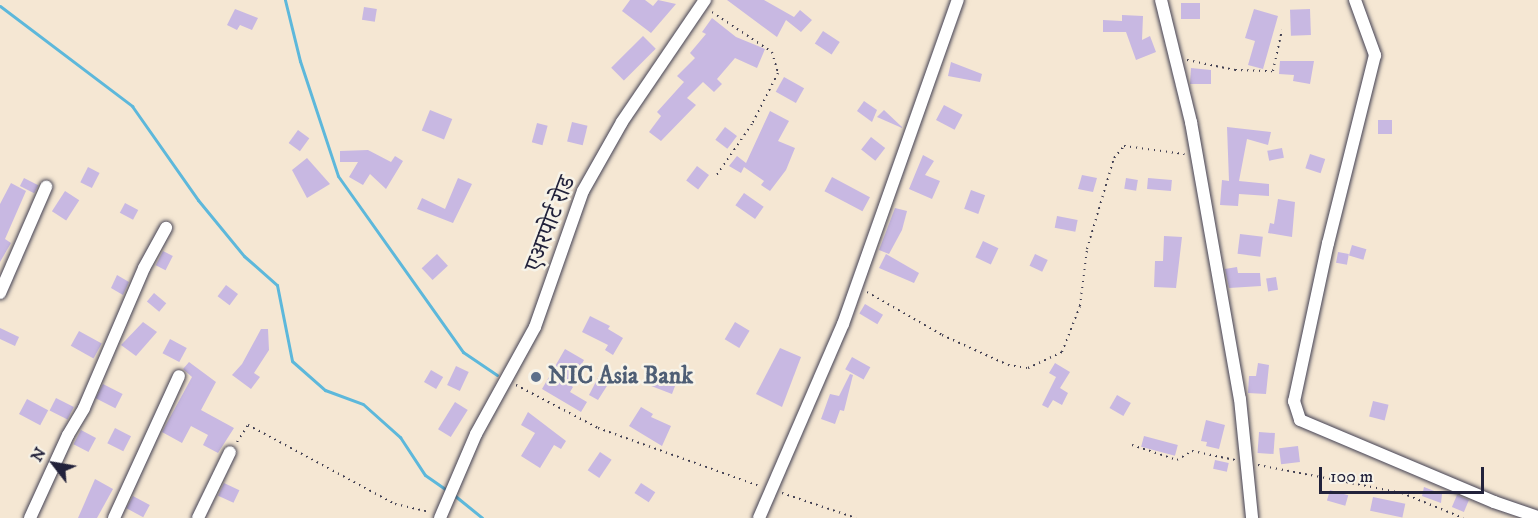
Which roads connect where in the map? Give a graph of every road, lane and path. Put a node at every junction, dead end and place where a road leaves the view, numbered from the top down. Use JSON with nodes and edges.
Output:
{"nodes":[{"id":1,"x":958,"y":0,"type":"edge"},
{"id":2,"x":1161,"y":0,"type":"edge"},
{"id":3,"x":1355,"y":0,"type":"edge"},
{"id":4,"x":703,"y":3,"type":"edge"},
{"id":5,"x":1282,"y":30,"type":"dead end"},
{"id":6,"x":1173,"y":57,"type":"junction"},
{"id":7,"x":1196,"y":154,"type":"junction"},
{"id":8,"x":716,"y":176,"type":"dead end"},
{"id":9,"x":46,"y":187,"type":"dead end"},
{"id":10,"x":166,"y":228,"type":"dead end"},
{"id":11,"x":857,"y":286,"type":"junction"},
{"id":12,"x":0,"y":293,"type":"edge"},
{"id":13,"x":179,"y":376,"type":"dead end"},
{"id":14,"x":504,"y":379,"type":"junction"},
{"id":15,"x":1132,"y":446,"type":"dead end"},
{"id":16,"x":230,"y":452,"type":"joint"},
{"id":17,"x":1246,"y":463,"type":"junction"},
{"id":18,"x":773,"y":490,"type":"junction"},
{"id":19,"x":442,"y":513,"type":"edge"},
{"id":20,"x":1538,"y":517,"type":"edge"},
{"id":21,"x":30,"y":518,"type":"edge"},
{"id":22,"x":114,"y":518,"type":"edge"},
{"id":23,"x":198,"y":518,"type":"edge"},
{"id":24,"x":759,"y":518,"type":"edge"},
{"id":25,"x":856,"y":518,"type":"edge"},
{"id":26,"x":1252,"y":518,"type":"edge"},
{"id":27,"x":1463,"y":518,"type":"edge"}],
"edges":[{"from":1,"to":11,"type":"street"},
{"from":2,"to":6,"type":"street"},
{"from":3,"to":20,"type":"street"},
{"from":4,"to":8,"type":"path"},
{"from":4,"to":14,"type":"street","name":"एअरपोर्ट रोड"},
{"from":5,"to":6,"type":"path"},
{"from":6,"to":7,"type":"street"},
{"from":7,"to":11,"type":"path"},
{"from":7,"to":17,"type":"street"},
{"from":9,"to":12,"type":"street"},
{"from":10,"to":21,"type":"street"},
{"from":11,"to":18,"type":"street"},
{"from":13,"to":22,"type":"street"},
{"from":14,"to":18,"type":"path"},
{"from":14,"to":19,"type":"street","name":"एअरपोर्ट रोड"},
{"from":15,"to":17,"type":"path"},
{"from":16,"to":19,"type":"path"},
{"from":16,"to":23,"type":"street"},
{"from":17,"to":26,"type":"street"},
{"from":17,"to":27,"type":"path"},
{"from":18,"to":24,"type":"street"},
{"from":18,"to":25,"type":"path"}]}
